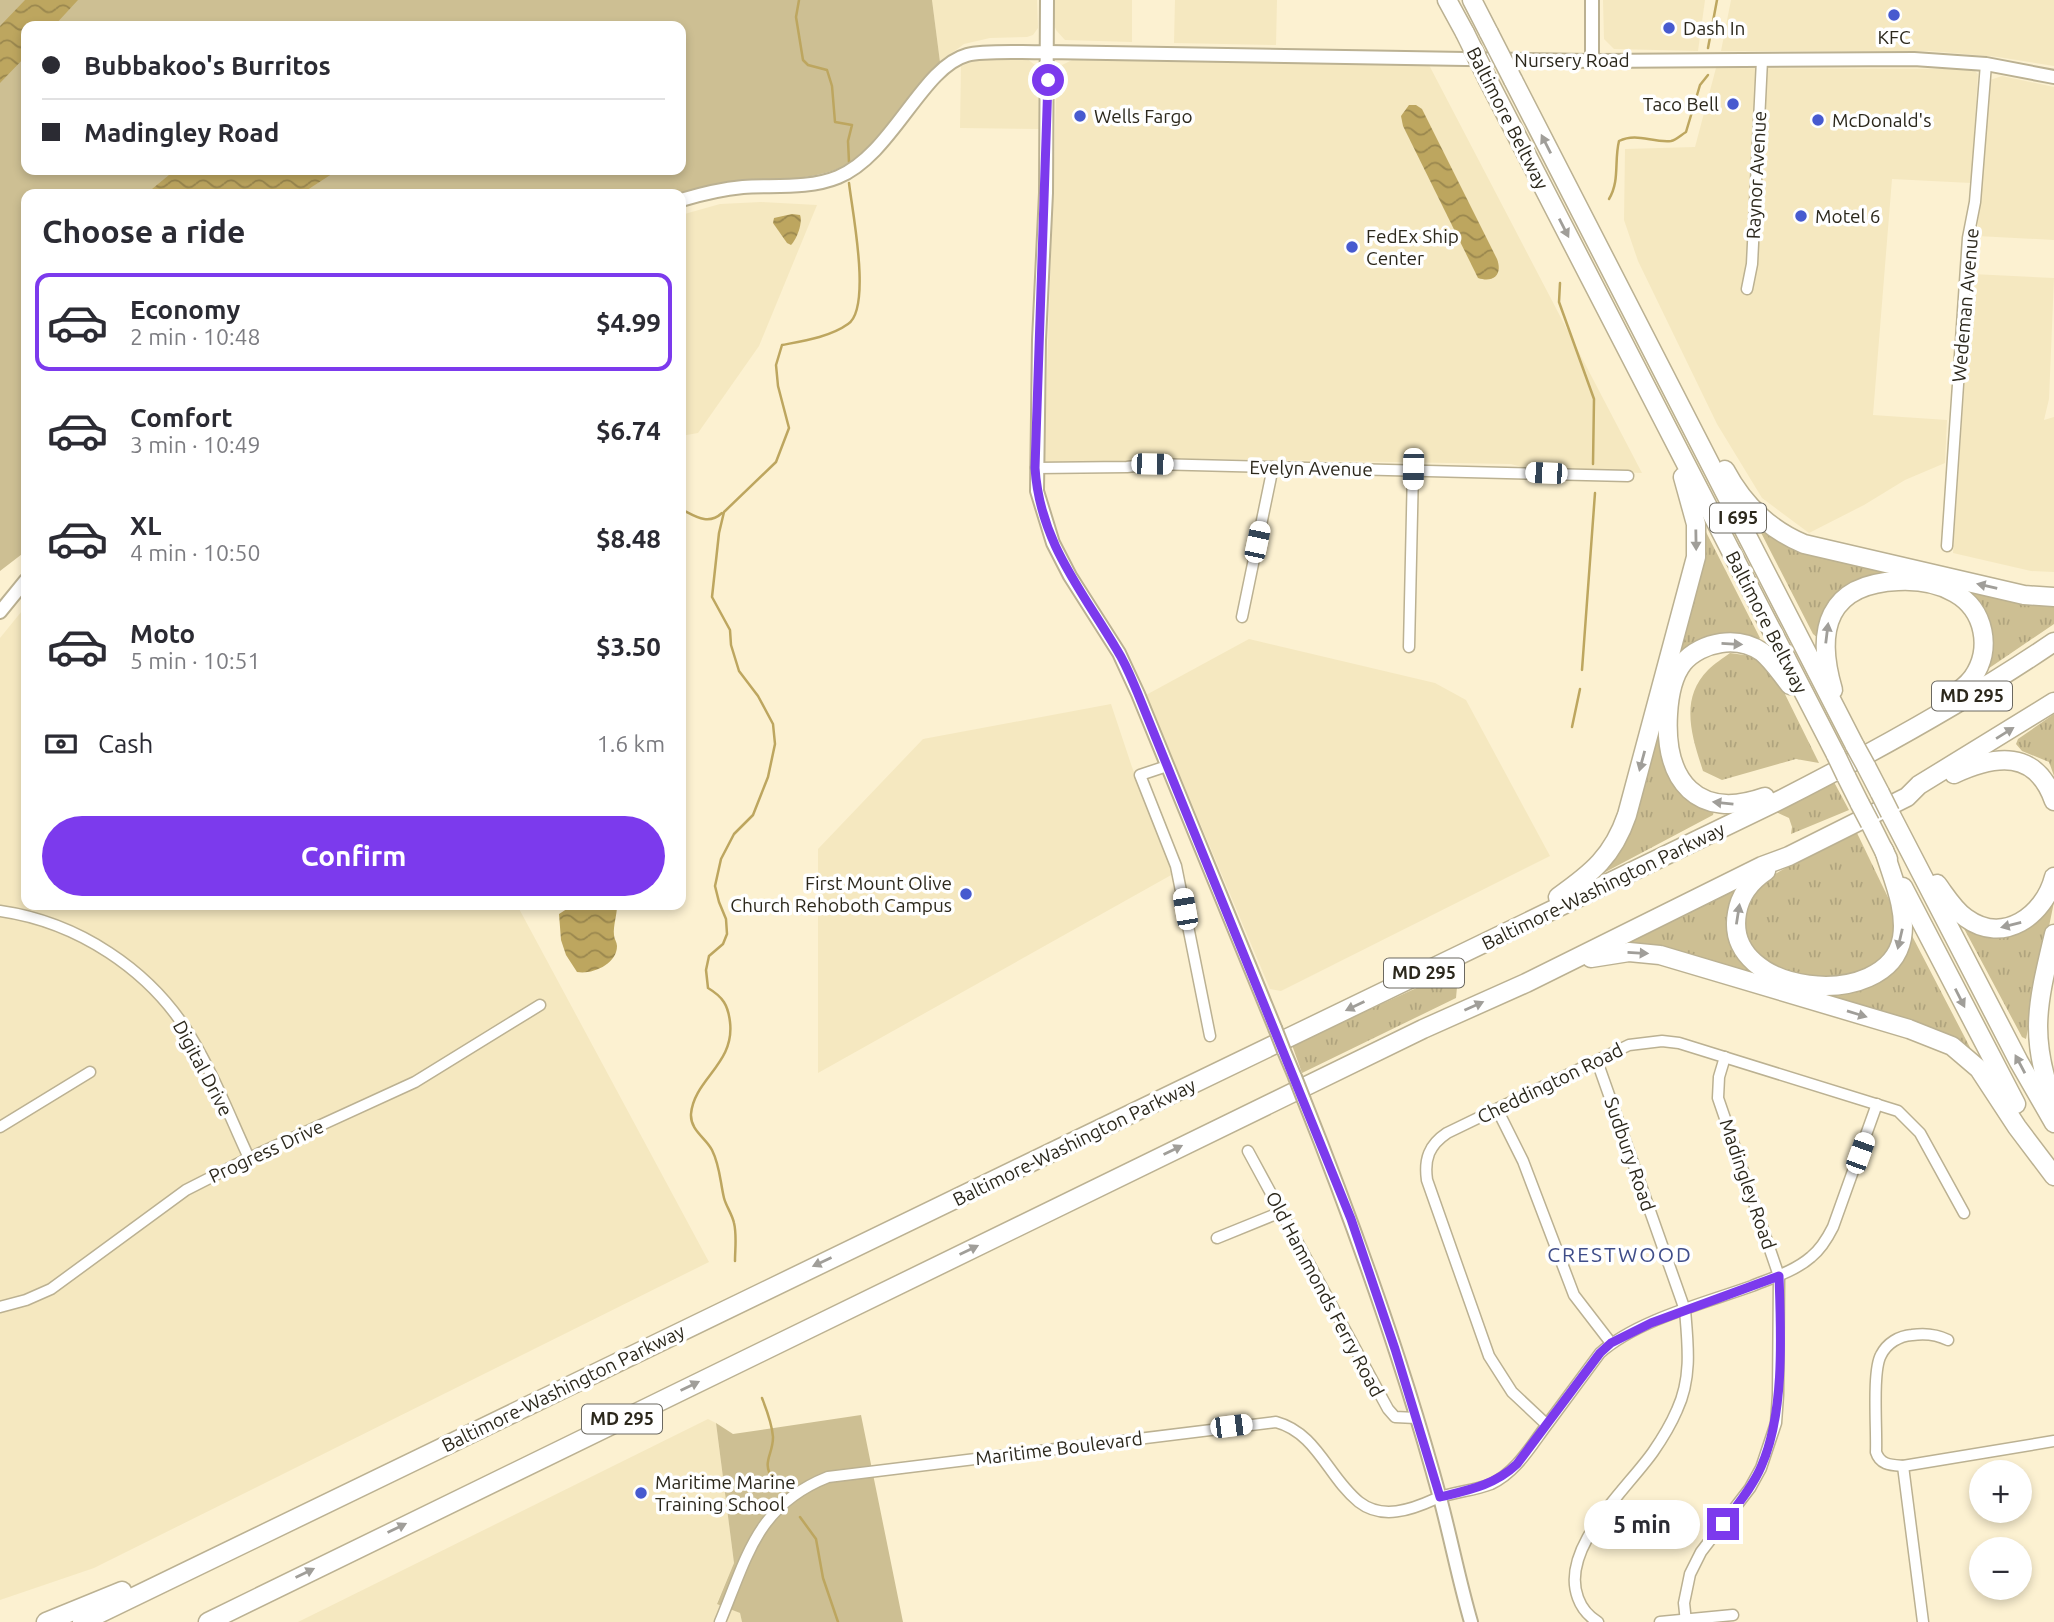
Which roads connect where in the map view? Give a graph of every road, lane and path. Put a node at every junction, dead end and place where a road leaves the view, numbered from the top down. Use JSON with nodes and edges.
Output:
{"nodes":[{"id":1,"x":1047,"y":0,"type":"edge"},
{"id":2,"x":1447,"y":0,"type":"edge"},
{"id":3,"x":1472,"y":0,"type":"edge"},
{"id":4,"x":1480,"y":0,"type":"edge"},
{"id":5,"x":1592,"y":0,"type":"edge"},
{"id":6,"x":1489,"y":33,"type":"junction"},
{"id":7,"x":1047,"y":52,"type":"junction"},
{"id":8,"x":1762,"y":60,"type":"junction"},
{"id":9,"x":1592,"y":61,"type":"junction"},
{"id":10,"x":1986,"y":64,"type":"junction"},
{"id":11,"x":2054,"y":78,"type":"edge"},
{"id":12,"x":686,"y":199,"type":"edge"},
{"id":13,"x":1747,"y":289,"type":"dead end"},
{"id":14,"x":1633,"y":314,"type":"junction"},
{"id":15,"x":1667,"y":427,"type":"junction"},
{"id":16,"x":1273,"y":467,"type":"junction"},
{"id":17,"x":1035,"y":468,"type":"junction"},
{"id":18,"x":1413,"y":469,"type":"junction"},
{"id":19,"x":1628,"y":475,"type":"dead end"},
{"id":20,"x":1947,"y":546,"type":"dead end"},
{"id":21,"x":21,"y":586,"type":"edge"},
{"id":22,"x":2054,"y":597,"type":"edge"},
{"id":23,"x":0,"y":612,"type":"edge"},
{"id":24,"x":1242,"y":617,"type":"dead end"},
{"id":25,"x":2054,"y":642,"type":"edge"},
{"id":26,"x":1409,"y":647,"type":"dead end"},
{"id":27,"x":2054,"y":702,"type":"edge"},
{"id":28,"x":1818,"y":720,"type":"junction"},
{"id":29,"x":1843,"y":723,"type":"junction"},
{"id":30,"x":1887,"y":745,"type":"junction"},
{"id":31,"x":1835,"y":764,"type":"junction"},
{"id":32,"x":1167,"y":766,"type":"junction"},
{"id":33,"x":1906,"y":797,"type":"junction"},
{"id":34,"x":2054,"y":801,"type":"edge"},
{"id":35,"x":1899,"y":830,"type":"junction"},
{"id":36,"x":1884,"y":850,"type":"junction"},
{"id":37,"x":1789,"y":856,"type":"junction"},
{"id":38,"x":2054,"y":877,"type":"edge"},
{"id":39,"x":0,"y":911,"type":"edge"},
{"id":40,"x":1517,"y":928,"type":"junction"},
{"id":41,"x":2054,"y":934,"type":"edge"},
{"id":42,"x":1526,"y":983,"type":"junction"},
{"id":43,"x":540,"y":1005,"type":"dead end"},
{"id":44,"x":1210,"y":1036,"type":"dead end"},
{"id":45,"x":1725,"y":1057,"type":"junction"},
{"id":46,"x":1597,"y":1061,"type":"junction"},
{"id":47,"x":90,"y":1072,"type":"dead end"},
{"id":48,"x":1877,"y":1104,"type":"junction"},
{"id":49,"x":2054,"y":1104,"type":"edge"},
{"id":50,"x":1497,"y":1109,"type":"junction"},
{"id":51,"x":2054,"y":1123,"type":"edge"},
{"id":52,"x":0,"y":1128,"type":"edge"},
{"id":53,"x":1248,"y":1151,"type":"dead end"},
{"id":54,"x":249,"y":1158,"type":"junction"},
{"id":55,"x":2054,"y":1167,"type":"edge"},
{"id":56,"x":2054,"y":1176,"type":"edge"},
{"id":57,"x":1281,"y":1212,"type":"junction"},
{"id":58,"x":1964,"y":1213,"type":"dead end"},
{"id":59,"x":1217,"y":1238,"type":"dead end"},
{"id":60,"x":1779,"y":1276,"type":"junction"},
{"id":61,"x":0,"y":1307,"type":"edge"},
{"id":62,"x":1685,"y":1310,"type":"junction"},
{"id":63,"x":1948,"y":1340,"type":"dead end"},
{"id":64,"x":1611,"y":1343,"type":"junction"},
{"id":65,"x":1416,"y":1418,"type":"junction"},
{"id":66,"x":1546,"y":1424,"type":"junction"},
{"id":67,"x":2054,"y":1441,"type":"edge"},
{"id":68,"x":1903,"y":1466,"type":"junction"},
{"id":69,"x":347,"y":1493,"type":"junction"},
{"id":70,"x":1440,"y":1497,"type":"junction"},
{"id":71,"x":1733,"y":1615,"type":"dead end"},
{"id":72,"x":1686,"y":1621,"type":"edge"},
{"id":73,"x":46,"y":1622,"type":"edge"},
{"id":74,"x":82,"y":1622,"type":"edge"},
{"id":75,"x":208,"y":1622,"type":"edge"},
{"id":76,"x":720,"y":1622,"type":"edge"},
{"id":77,"x":1471,"y":1622,"type":"edge"},
{"id":78,"x":1598,"y":1622,"type":"edge"},
{"id":79,"x":1660,"y":1622,"type":"edge"},
{"id":80,"x":1923,"y":1622,"type":"edge"}],
"edges":[{"from":1,"to":7,"type":"street"},
{"from":2,"to":15,"type":"highway","name":"Baltimore Beltway","number":"I 695","one_way":true,"bridge":true},
{"from":3,"to":6,"type":"highway","name":"Baltimore Beltway","number":"I 695"},
{"from":4,"to":6,"type":"highway"},
{"from":5,"to":9,"type":"street"},
{"from":14,"to":6,"type":"highway","name":"Baltimore Beltway","number":"I 695","one_way":true,"bridge":true},
{"from":7,"to":9,"type":"street","name":"Nursery Road"},
{"from":7,"to":12,"type":"street","name":"Nursery Road"},
{"from":7,"to":17,"type":"street"},
{"from":8,"to":9,"type":"street","name":"Nursery Road"},
{"from":8,"to":10,"type":"street","name":"Nursery Road"},
{"from":8,"to":13,"type":"street","name":"Raynor Avenue"},
{"from":10,"to":11,"type":"street","name":"Nursery Road"},
{"from":10,"to":20,"type":"street","name":"Wedeman Avenue"},
{"from":22,"to":14,"type":"highway","one_way":true},
{"from":14,"to":29,"type":"highway","name":"Baltimore Beltway","number":"I 695"},
{"from":15,"to":28,"type":"highway","name":"Baltimore Beltway","number":"I 695"},
{"from":15,"to":40,"type":"highway","one_way":true},
{"from":16,"to":17,"type":"street","name":"Evelyn Avenue"},
{"from":16,"to":18,"type":"street","name":"Evelyn Avenue"},
{"from":16,"to":24,"type":"street"},
{"from":17,"to":32,"type":"street"},
{"from":18,"to":19,"type":"street","name":"Evelyn Avenue"},
{"from":18,"to":26,"type":"street"},
{"from":21,"to":23,"type":"street"},
{"from":25,"to":30,"type":"highway","name":"Baltimore-Washington Parkway","number":"MD 295"},
{"from":33,"to":27,"type":"highway","number":"MD 295","one_way":true},
{"from":28,"to":31,"type":"highway","name":"Baltimore Beltway","number":"I 695"},
{"from":31,"to":28,"type":"highway","one_way":true},
{"from":29,"to":30,"type":"highway","one_way":true},
{"from":29,"to":35,"type":"highway","name":"Baltimore Beltway","number":"I 695","bridge":true},
{"from":30,"to":31,"type":"highway","name":"Baltimore-Washington Parkway","number":"MD 295"},
{"from":31,"to":36,"type":"highway","name":"Baltimore Beltway","number":"I 695","bridge":true},
{"from":31,"to":40,"type":"highway","name":"Baltimore-Washington Parkway","number":"MD 295"},
{"from":32,"to":44,"type":"street"},
{"from":32,"to":65,"type":"street","bridge":true},
{"from":33,"to":34,"type":"highway"},
{"from":33,"to":37,"type":"highway","number":"MD 295"},
{"from":38,"to":35,"type":"highway","one_way":true},
{"from":51,"to":35,"type":"highway","name":"Baltimore Beltway","number":"I 695","one_way":true},
{"from":36,"to":37,"type":"highway","one_way":true},
{"from":36,"to":55,"type":"highway","name":"Baltimore Beltway","number":"I 695","one_way":true},
{"from":37,"to":42,"type":"highway","number":"MD 295"},
{"from":39,"to":54,"type":"street","name":"Digital Drive"},
{"from":40,"to":69,"type":"highway","name":"Baltimore-Washington Parkway","number":"MD 295","one_way":true},
{"from":41,"to":49,"type":"highway"},
{"from":42,"to":56,"type":"highway","one_way":true},
{"from":75,"to":42,"type":"highway","number":"MD 295","one_way":true},
{"from":43,"to":54,"type":"street","name":"Progress Drive"},
{"from":45,"to":46,"type":"street","name":"Cheddington Road"},
{"from":45,"to":48,"type":"street","name":"Cheddington Road"},
{"from":45,"to":60,"type":"street","name":"Madingley Road"},
{"from":46,"to":50,"type":"street","name":"Cheddington Road"},
{"from":46,"to":62,"type":"street","name":"Sudbury Road"},
{"from":47,"to":52,"type":"street"},
{"from":48,"to":58,"type":"street","name":"Cheddington Road"},
{"from":48,"to":60,"type":"street"},
{"from":50,"to":64,"type":"street"},
{"from":50,"to":66,"type":"street","name":"Cheddington Road"},
{"from":53,"to":57,"type":"street","name":"Old Hammonds Ferry Road"},
{"from":54,"to":61,"type":"street","name":"Progress Drive"},
{"from":57,"to":59,"type":"street"},
{"from":57,"to":65,"type":"street","name":"Old Hammonds Ferry Road"},
{"from":60,"to":62,"type":"street"},
{"from":60,"to":72,"type":"street","name":"Madingley Road"},
{"from":62,"to":64,"type":"street"},
{"from":62,"to":78,"type":"street","name":"Sudbury Road"},
{"from":63,"to":68,"type":"street"},
{"from":64,"to":66,"type":"street","name":"Maritime Boulevard"},
{"from":65,"to":70,"type":"street"},
{"from":66,"to":70,"type":"street","name":"Maritime Boulevard"},
{"from":67,"to":68,"type":"street"},
{"from":68,"to":80,"type":"street"},
{"from":69,"to":73,"type":"highway"},
{"from":69,"to":74,"type":"highway","name":"Baltimore-Washington Parkway","number":"MD 295"},
{"from":70,"to":76,"type":"street","name":"Maritime Boulevard"},
{"from":70,"to":77,"type":"street"},
{"from":71,"to":72,"type":"street"},
{"from":72,"to":79,"type":"street"}]}
